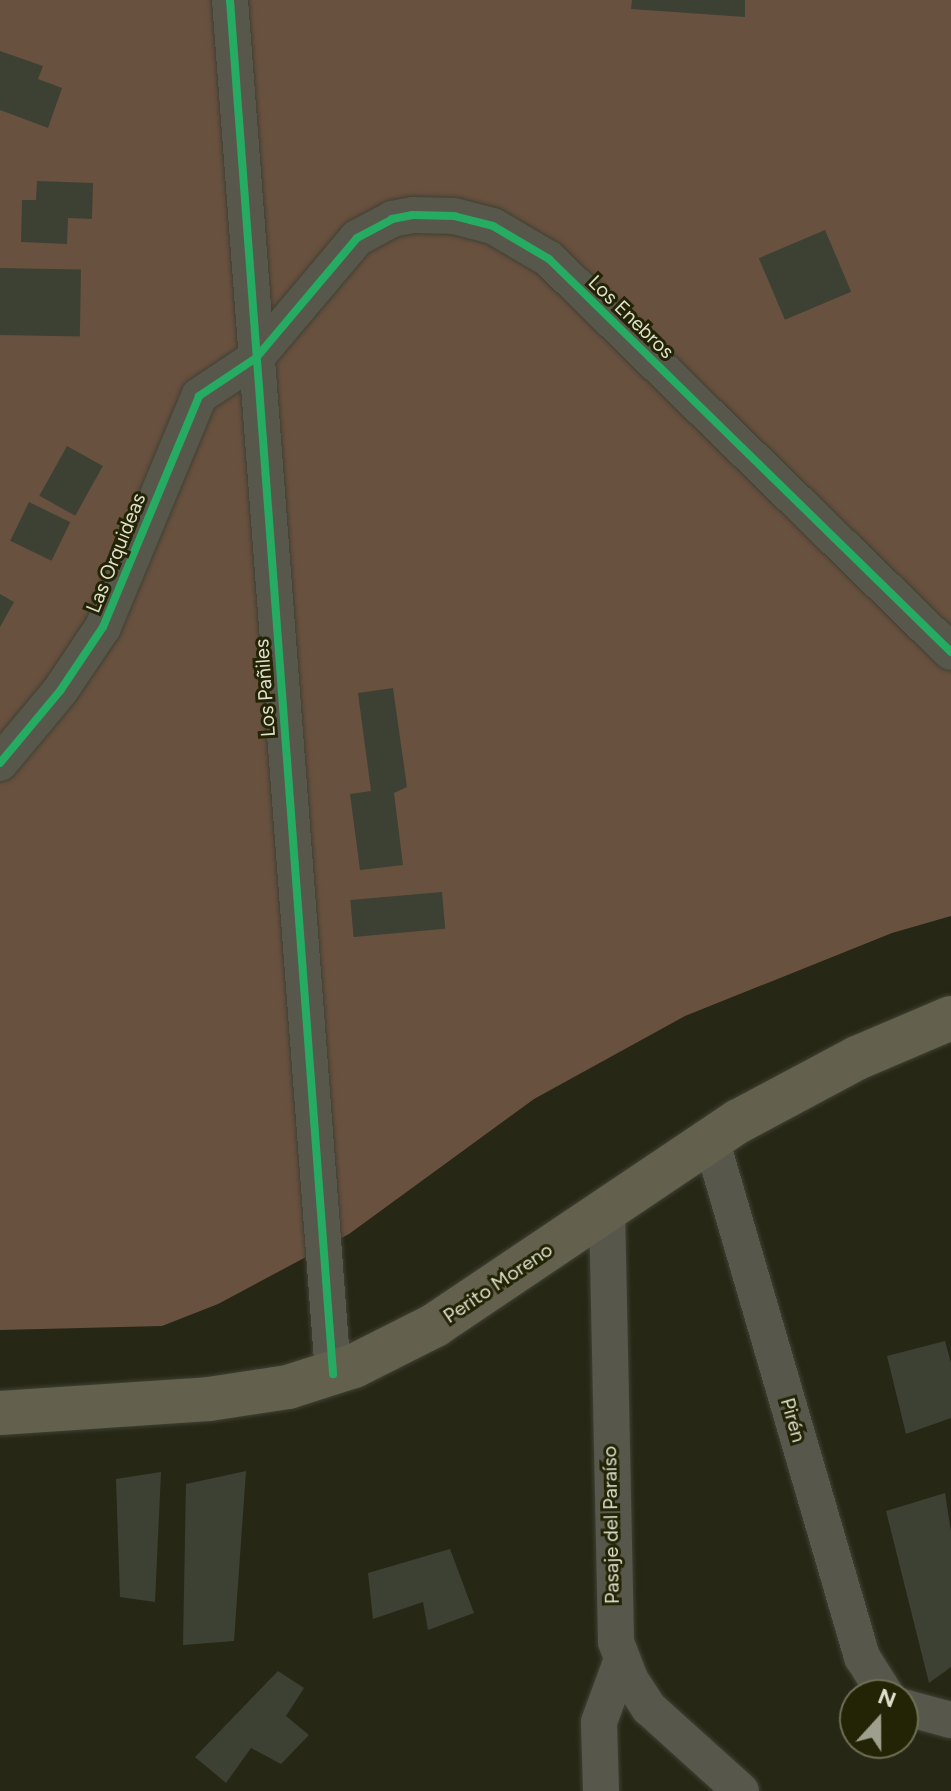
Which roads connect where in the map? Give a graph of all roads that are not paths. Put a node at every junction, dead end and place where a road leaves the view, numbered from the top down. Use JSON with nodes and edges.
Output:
{"nodes":[{"id":1,"x":230,"y":0,"type":"edge"},
{"id":2,"x":256,"y":358,"type":"junction"},
{"id":3,"x":951,"y":652,"type":"edge"},
{"id":4,"x":0,"y":763,"type":"edge"},
{"id":5,"x":951,"y":1018,"type":"edge"},
{"id":6,"x":711,"y":1139,"type":"junction"},
{"id":7,"x":607,"y":1209,"type":"junction"},
{"id":8,"x":333,"y":1374,"type":"junction"},
{"id":9,"x":0,"y":1413,"type":"edge"},
{"id":10,"x":621,"y":1662,"type":"junction"},
{"id":11,"x":876,"y":1679,"type":"edge"},
{"id":12,"x":919,"y":1711,"type":"edge"},
{"id":13,"x":951,"y":1720,"type":"edge"},
{"id":14,"x":601,"y":1791,"type":"edge"},
{"id":15,"x":741,"y":1791,"type":"edge"}],
"edges":[{"from":1,"to":2,"type":"street","name":"Los Pañiles"},
{"from":2,"to":3,"type":"street","name":"Los Enebros"},
{"from":2,"to":4,"type":"street","name":"Las Orquideas"},
{"from":2,"to":8,"type":"street","name":"Los Pañiles"},
{"from":5,"to":6,"type":"main road","name":"Perito Moreno"},
{"from":6,"to":7,"type":"main road","name":"Perito Moreno"},
{"from":6,"to":11,"type":"street","name":"Pirén"},
{"from":7,"to":8,"type":"main road","name":"Perito Moreno"},
{"from":7,"to":10,"type":"street","name":"Pasaje del Paraíso"},
{"from":8,"to":9,"type":"main road","name":"Perito Moreno"},
{"from":10,"to":14,"type":"street"},
{"from":10,"to":15,"type":"street","name":"Pasaje del Paraíso"},
{"from":12,"to":13,"type":"street"}]}
